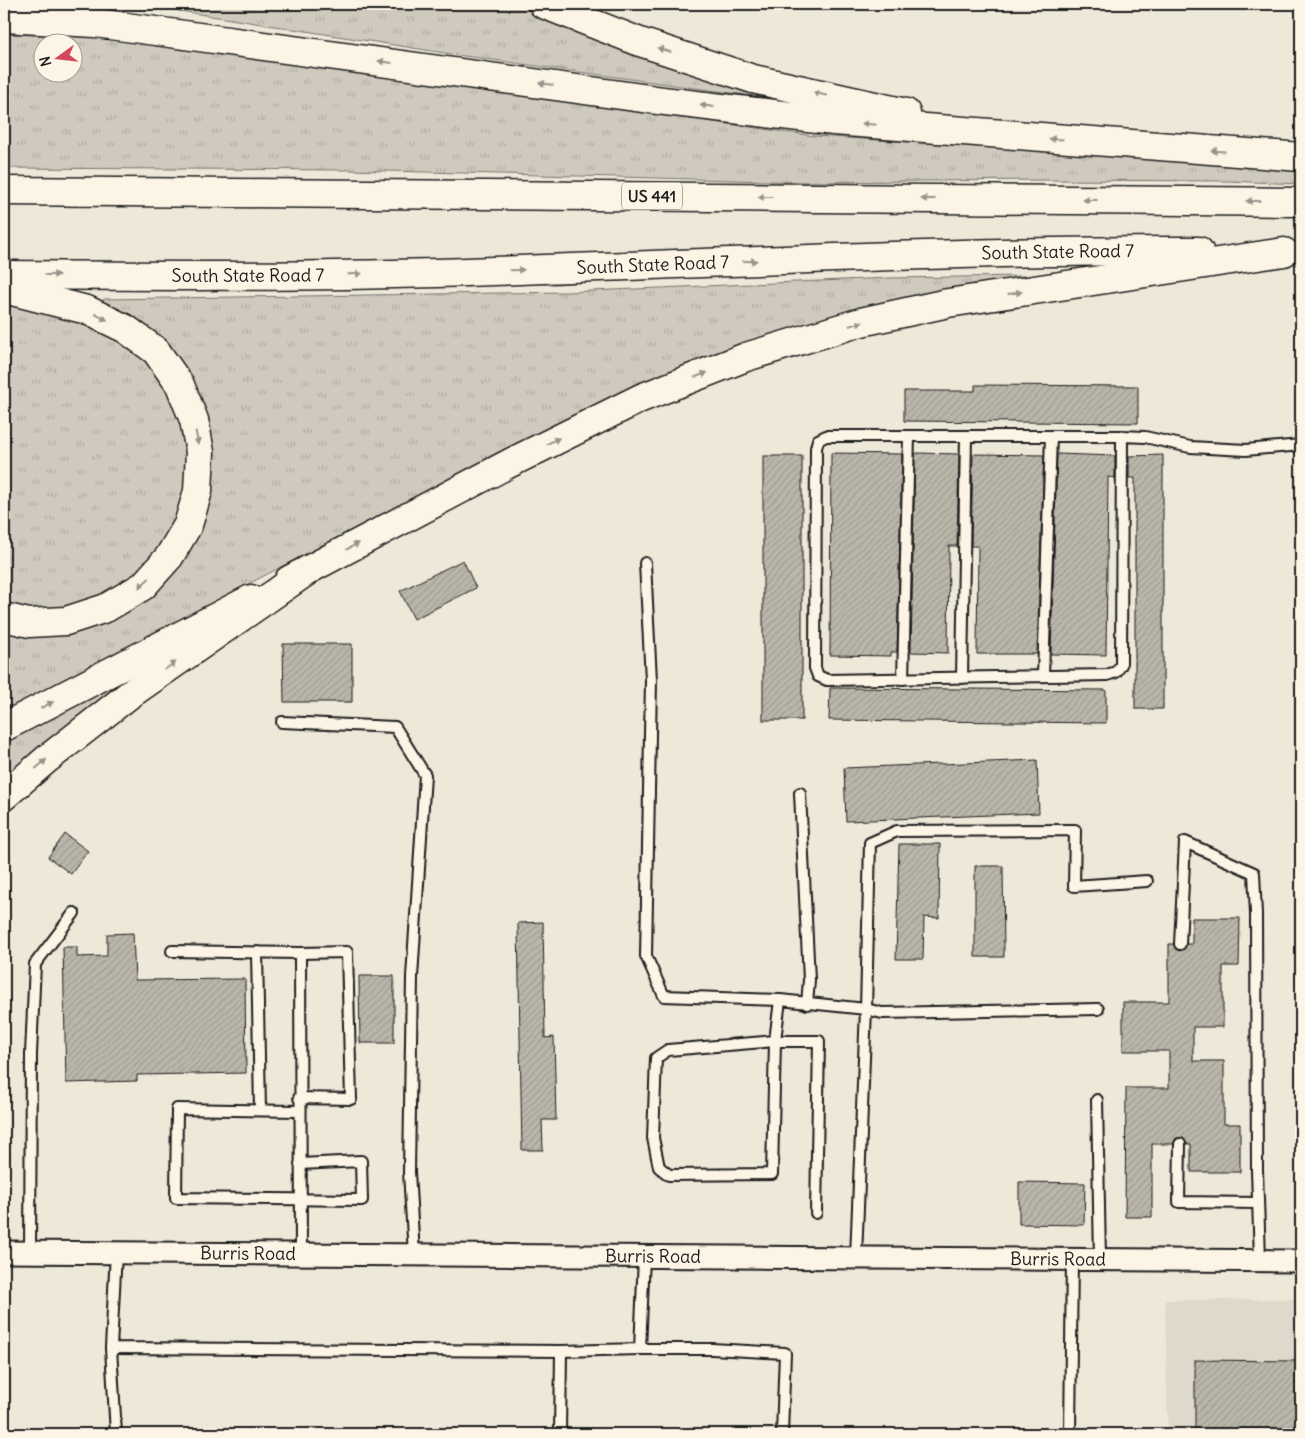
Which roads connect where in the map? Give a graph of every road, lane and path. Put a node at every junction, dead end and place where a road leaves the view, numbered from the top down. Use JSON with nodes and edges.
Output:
{"nodes":[{"id":1,"x":543,"y":4,"type":"edge"},
{"id":2,"x":4,"y":18,"type":"edge"},
{"id":3,"x":1005,"y":135,"type":"junction"},
{"id":4,"x":1301,"y":157,"type":"edge"},
{"id":5,"x":4,"y":191,"type":"edge"},
{"id":6,"x":1301,"y":202,"type":"edge"},
{"id":7,"x":1293,"y":252,"type":"edge"},
{"id":8,"x":4,"y":275,"type":"edge"},
{"id":9,"x":4,"y":289,"type":"edge"},
{"id":10,"x":909,"y":436,"type":"junction"},
{"id":11,"x":966,"y":436,"type":"junction"},
{"id":12,"x":1051,"y":436,"type":"junction"},
{"id":13,"x":1122,"y":436,"type":"junction"},
{"id":14,"x":1301,"y":445,"type":"edge"},
{"id":15,"x":646,"y":563,"type":"dead end"},
{"id":16,"x":310,"y":569,"type":"junction"},
{"id":17,"x":4,"y":617,"type":"edge"},
{"id":18,"x":1043,"y":676,"type":"junction"},
{"id":19,"x":962,"y":678,"type":"junction"},
{"id":20,"x":903,"y":679,"type":"junction"},
{"id":21,"x":282,"y":722,"type":"dead end"},
{"id":22,"x":4,"y":727,"type":"edge"},
{"id":23,"x":800,"y":793,"type":"dead end"},
{"id":24,"x":4,"y":796,"type":"edge"},
{"id":25,"x":1148,"y":880,"type":"dead end"},
{"id":26,"x":74,"y":913,"type":"dead end"},
{"id":27,"x":1180,"y":944,"type":"dead end"},
{"id":28,"x":172,"y":951,"type":"dead end"},
{"id":29,"x":257,"y":952,"type":"junction"},
{"id":30,"x":300,"y":953,"type":"junction"},
{"id":31,"x":780,"y":1000,"type":"junction"},
{"id":32,"x":806,"y":1004,"type":"junction"},
{"id":33,"x":866,"y":1009,"type":"junction"},
{"id":34,"x":1098,"y":1009,"type":"dead end"},
{"id":35,"x":776,"y":1041,"type":"junction"},
{"id":36,"x":299,"y":1098,"type":"junction"},
{"id":37,"x":1097,"y":1100,"type":"dead end"},
{"id":38,"x":260,"y":1110,"type":"junction"},
{"id":39,"x":300,"y":1111,"type":"junction"},
{"id":40,"x":1180,"y":1144,"type":"dead end"},
{"id":41,"x":300,"y":1164,"type":"junction"},
{"id":42,"x":300,"y":1200,"type":"junction"},
{"id":43,"x":1258,"y":1203,"type":"junction"},
{"id":44,"x":816,"y":1213,"type":"dead end"},
{"id":45,"x":4,"y":1252,"type":"edge"},
{"id":46,"x":30,"y":1252,"type":"junction"},
{"id":47,"x":116,"y":1252,"type":"junction"},
{"id":48,"x":301,"y":1254,"type":"junction"},
{"id":49,"x":414,"y":1254,"type":"junction"},
{"id":50,"x":644,"y":1257,"type":"junction"},
{"id":51,"x":856,"y":1257,"type":"junction"},
{"id":52,"x":1072,"y":1259,"type":"junction"},
{"id":53,"x":1100,"y":1259,"type":"junction"},
{"id":54,"x":1260,"y":1259,"type":"junction"},
{"id":55,"x":1301,"y":1261,"type":"edge"},
{"id":56,"x":111,"y":1348,"type":"junction"},
{"id":57,"x":640,"y":1349,"type":"junction"},
{"id":58,"x":561,"y":1351,"type":"junction"},
{"id":59,"x":116,"y":1434,"type":"edge"},
{"id":60,"x":560,"y":1434,"type":"edge"},
{"id":61,"x":782,"y":1434,"type":"edge"},
{"id":62,"x":1070,"y":1434,"type":"edge"}],
"edges":[{"from":3,"to":1,"type":"main road","one_way":true},
{"from":3,"to":2,"type":"main road","one_way":true},
{"from":4,"to":3,"type":"main road","one_way":true},
{"from":6,"to":5,"type":"main road","number":"US 441","one_way":true},
{"from":8,"to":7,"type":"main road","name":"South State Road 7","one_way":true},
{"from":16,"to":7,"type":"main road","one_way":true},
{"from":9,"to":17,"type":"main road","one_way":true},
{"from":10,"to":11,"type":"lane"},
{"from":10,"to":20,"type":"lane"},
{"from":10,"to":20,"type":"lane"},
{"from":11,"to":12,"type":"lane"},
{"from":11,"to":19,"type":"lane"},
{"from":12,"to":13,"type":"lane"},
{"from":12,"to":18,"type":"lane"},
{"from":13,"to":14,"type":"lane"},
{"from":13,"to":18,"type":"lane"},
{"from":15,"to":31,"type":"lane"},
{"from":22,"to":16,"type":"main road","one_way":true},
{"from":24,"to":16,"type":"main road","one_way":true},
{"from":18,"to":19,"type":"lane"},
{"from":19,"to":20,"type":"lane"},
{"from":21,"to":49,"type":"lane"},
{"from":23,"to":32,"type":"lane"},
{"from":25,"to":33,"type":"lane"},
{"from":26,"to":46,"type":"lane"},
{"from":27,"to":43,"type":"lane"},
{"from":28,"to":29,"type":"lane"},
{"from":29,"to":30,"type":"lane"},
{"from":29,"to":38,"type":"lane"},
{"from":30,"to":36,"type":"lane"},
{"from":30,"to":36,"type":"lane"},
{"from":31,"to":32,"type":"lane"},
{"from":31,"to":35,"type":"lane"},
{"from":32,"to":33,"type":"lane"},
{"from":33,"to":34,"type":"lane"},
{"from":33,"to":51,"type":"lane"},
{"from":35,"to":35,"type":"lane"},
{"from":35,"to":44,"type":"lane"},
{"from":36,"to":39,"type":"lane"},
{"from":37,"to":53,"type":"lane"},
{"from":38,"to":39,"type":"lane"},
{"from":38,"to":42,"type":"lane"},
{"from":39,"to":41,"type":"lane"},
{"from":40,"to":43,"type":"lane"},
{"from":41,"to":42,"type":"lane"},
{"from":41,"to":42,"type":"lane"},
{"from":42,"to":48,"type":"lane"},
{"from":43,"to":54,"type":"lane"},
{"from":45,"to":46,"type":"street","name":"Burris Road"},
{"from":46,"to":47,"type":"street","name":"Burris Road"},
{"from":47,"to":48,"type":"street","name":"Burris Road"},
{"from":47,"to":56,"type":"lane"},
{"from":48,"to":49,"type":"street","name":"Burris Road"},
{"from":49,"to":50,"type":"street","name":"Burris Road"},
{"from":50,"to":51,"type":"street","name":"Burris Road"},
{"from":50,"to":57,"type":"lane"},
{"from":51,"to":52,"type":"street","name":"Burris Road"},
{"from":52,"to":53,"type":"street","name":"Burris Road"},
{"from":52,"to":62,"type":"lane"},
{"from":53,"to":54,"type":"street","name":"Burris Road"},
{"from":54,"to":55,"type":"street","name":"Burris Road"},
{"from":56,"to":58,"type":"lane"},
{"from":56,"to":59,"type":"lane"},
{"from":57,"to":58,"type":"lane"},
{"from":57,"to":61,"type":"lane"},
{"from":58,"to":60,"type":"lane"}]}
